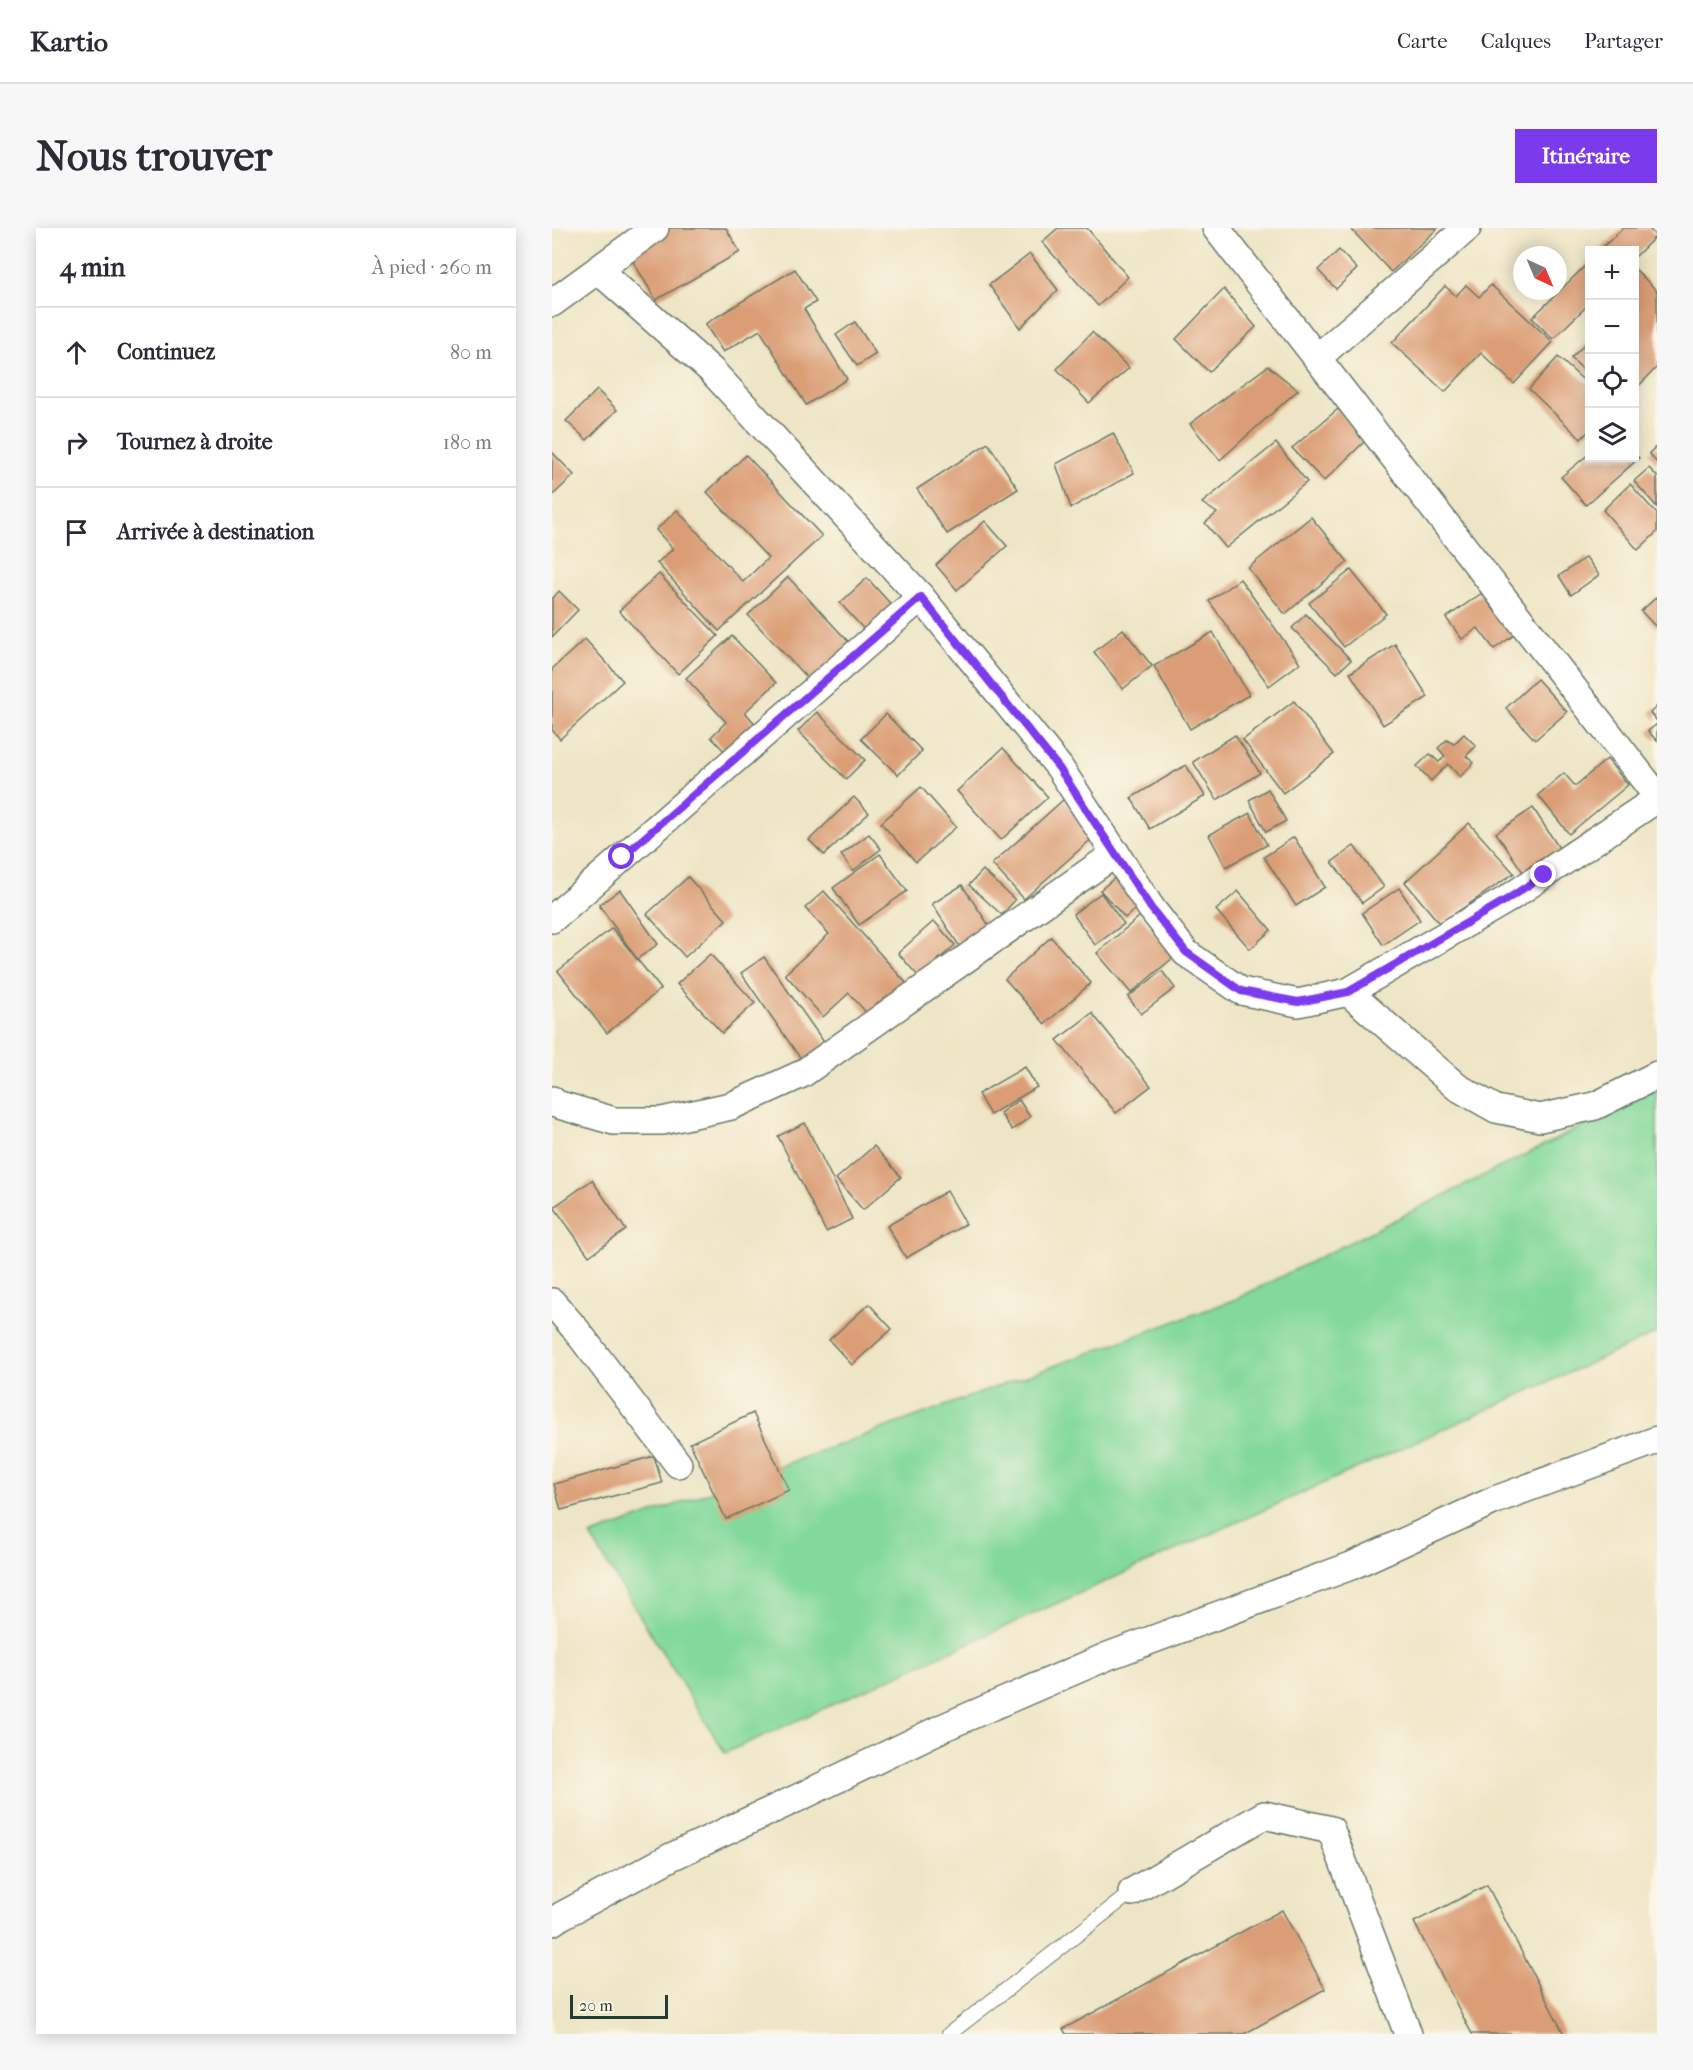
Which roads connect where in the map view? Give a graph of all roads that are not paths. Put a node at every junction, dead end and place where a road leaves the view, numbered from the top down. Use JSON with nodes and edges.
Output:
{"nodes":[{"id":1,"x":655,"y":228,"type":"edge"},
{"id":2,"x":1216,"y":228,"type":"edge"},
{"id":3,"x":1467,"y":228,"type":"edge"},
{"id":4,"x":598,"y":270,"type":"junction"},
{"id":5,"x":552,"y":303,"type":"edge"},
{"id":6,"x":1317,"y":358,"type":"junction"},
{"id":7,"x":921,"y":597,"type":"junction"},
{"id":8,"x":1657,"y":798,"type":"edge"},
{"id":9,"x":1116,"y":853,"type":"junction"},
{"id":10,"x":552,"y":919,"type":"edge"},
{"id":11,"x":1348,"y":992,"type":"junction"},
{"id":12,"x":1657,"y":1075,"type":"edge"},
{"id":13,"x":552,"y":1100,"type":"edge"},
{"id":14,"x":552,"y":1302,"type":"edge"},
{"id":15,"x":1657,"y":1440,"type":"edge"},
{"id":16,"x":678,"y":1464,"type":"dead end"},
{"id":17,"x":1132,"y":1892,"type":"joint"},
{"id":18,"x":552,"y":1922,"type":"edge"},
{"id":19,"x":949,"y":2034,"type":"edge"},
{"id":20,"x":1408,"y":2034,"type":"edge"}],
"edges":[{"from":1,"to":4,"type":"street"},
{"from":2,"to":6,"type":"street"},
{"from":3,"to":6,"type":"street"},
{"from":4,"to":5,"type":"street"},
{"from":4,"to":7,"type":"street"},
{"from":6,"to":8,"type":"street"},
{"from":7,"to":9,"type":"street"},
{"from":7,"to":10,"type":"street"},
{"from":8,"to":11,"type":"street"},
{"from":9,"to":11,"type":"street"},
{"from":9,"to":13,"type":"street"},
{"from":11,"to":12,"type":"street"},
{"from":14,"to":16,"type":"street"},
{"from":15,"to":18,"type":"street"},
{"from":17,"to":19,"type":"lane"},
{"from":17,"to":20,"type":"street"}]}
